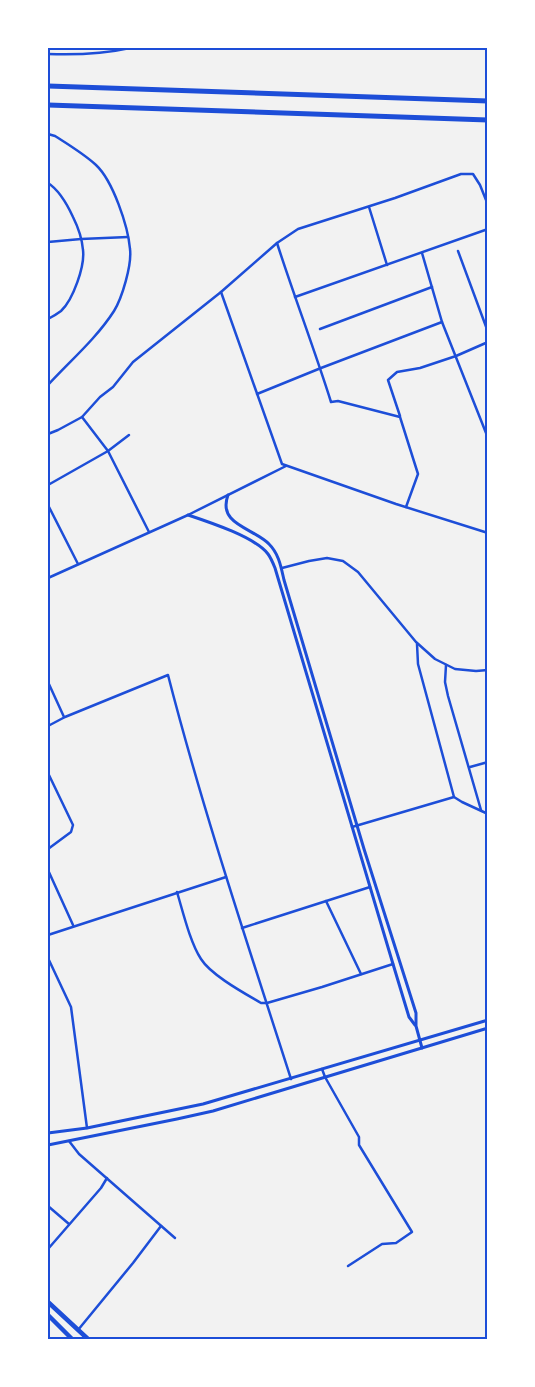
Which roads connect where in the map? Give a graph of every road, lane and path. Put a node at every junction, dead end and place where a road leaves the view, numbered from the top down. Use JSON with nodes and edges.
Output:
{"nodes":[{"id":1,"x":48,"y":48,"type":"edge"},
{"id":2,"x":130,"y":48,"type":"edge"},
{"id":3,"x":48,"y":54,"type":"edge"},
{"id":4,"x":48,"y":86,"type":"edge"},
{"id":5,"x":488,"y":101,"type":"edge"},
{"id":6,"x":48,"y":105,"type":"edge"},
{"id":7,"x":488,"y":120,"type":"edge"},
{"id":8,"x":48,"y":134,"type":"edge"},
{"id":9,"x":48,"y":183,"type":"edge"},
{"id":10,"x":488,"y":205,"type":"edge"},
{"id":11,"x":369,"y":206,"type":"junction"},
{"id":12,"x":488,"y":229,"type":"edge"},
{"id":13,"x":128,"y":237,"type":"junction"},
{"id":14,"x":81,"y":239,"type":"junction"},
{"id":15,"x":48,"y":242,"type":"edge"},
{"id":16,"x":277,"y":243,"type":"junction"},
{"id":17,"x":458,"y":251,"type":"dead end"},
{"id":18,"x":422,"y":253,"type":"junction"},
{"id":19,"x":388,"y":265,"type":"junction"},
{"id":20,"x":432,"y":287,"type":"junction"},
{"id":21,"x":220,"y":292,"type":"junction"},
{"id":22,"x":295,"y":297,"type":"junction"},
{"id":23,"x":48,"y":319,"type":"edge"},
{"id":24,"x":442,"y":322,"type":"junction"},
{"id":25,"x":320,"y":329,"type":"dead end"},
{"id":26,"x":488,"y":332,"type":"edge"},
{"id":27,"x":488,"y":342,"type":"edge"},
{"id":28,"x":456,"y":356,"type":"junction"},
{"id":29,"x":321,"y":368,"type":"junction"},
{"id":30,"x":48,"y":386,"type":"edge"},
{"id":31,"x":256,"y":395,"type":"junction"},
{"id":32,"x":400,"y":416,"type":"junction"},
{"id":33,"x":82,"y":417,"type":"junction"},
{"id":34,"x":48,"y":434,"type":"edge"},
{"id":35,"x":129,"y":435,"type":"dead end"},
{"id":36,"x":488,"y":438,"type":"edge"},
{"id":37,"x":108,"y":451,"type":"junction"},
{"id":38,"x":287,"y":465,"type":"junction"},
{"id":39,"x":48,"y":485,"type":"edge"},
{"id":40,"x":228,"y":495,"type":"junction"},
{"id":41,"x":48,"y":505,"type":"edge"},
{"id":42,"x":406,"y":507,"type":"junction"},
{"id":43,"x":188,"y":515,"type":"junction"},
{"id":44,"x":488,"y":526,"type":"edge"},
{"id":45,"x":486,"y":532,"type":"edge"},
{"id":46,"x":149,"y":533,"type":"junction"},
{"id":47,"x":78,"y":564,"type":"junction"},
{"id":48,"x":282,"y":568,"type":"junction"},
{"id":49,"x":48,"y":578,"type":"edge"},
{"id":50,"x":416,"y":642,"type":"junction"},
{"id":51,"x":446,"y":664,"type":"junction"},
{"id":52,"x":488,"y":670,"type":"edge"},
{"id":53,"x":48,"y":682,"type":"edge"},
{"id":54,"x":65,"y":717,"type":"junction"},
{"id":55,"x":48,"y":726,"type":"edge"},
{"id":56,"x":488,"y":762,"type":"edge"},
{"id":57,"x":469,"y":768,"type":"junction"},
{"id":58,"x":48,"y":773,"type":"edge"},
{"id":59,"x":454,"y":796,"type":"junction"},
{"id":60,"x":482,"y":811,"type":"junction"},
{"id":61,"x":488,"y":814,"type":"edge"},
{"id":62,"x":357,"y":826,"type":"junction"},
{"id":63,"x":352,"y":827,"type":"junction"},
{"id":64,"x":48,"y":849,"type":"edge"},
{"id":65,"x":48,"y":870,"type":"edge"},
{"id":66,"x":226,"y":877,"type":"junction"},
{"id":67,"x":370,"y":887,"type":"junction"},
{"id":68,"x":177,"y":892,"type":"junction"},
{"id":69,"x":326,"y":902,"type":"junction"},
{"id":70,"x":73,"y":925,"type":"junction"},
{"id":71,"x":242,"y":928,"type":"junction"},
{"id":72,"x":48,"y":934,"type":"edge"},
{"id":73,"x":48,"y":958,"type":"edge"},
{"id":74,"x":392,"y":964,"type":"junction"},
{"id":75,"x":361,"y":974,"type":"junction"},
{"id":76,"x":267,"y":1003,"type":"junction"},
{"id":77,"x":488,"y":1020,"type":"edge"},
{"id":78,"x":416,"y":1026,"type":"junction"},
{"id":79,"x":488,"y":1028,"type":"edge"},
{"id":80,"x":420,"y":1039,"type":"junction"},
{"id":81,"x":422,"y":1048,"type":"junction"},
{"id":82,"x":322,"y":1068,"type":"junction"},
{"id":83,"x":325,"y":1077,"type":"junction"},
{"id":84,"x":290,"y":1079,"type":"junction"},
{"id":85,"x":87,"y":1128,"type":"junction"},
{"id":86,"x":48,"y":1133,"type":"edge"},
{"id":87,"x":69,"y":1141,"type":"junction"},
{"id":88,"x":48,"y":1145,"type":"edge"},
{"id":89,"x":107,"y":1178,"type":"junction"},
{"id":90,"x":48,"y":1206,"type":"edge"},
{"id":91,"x":69,"y":1224,"type":"junction"},
{"id":92,"x":161,"y":1226,"type":"junction"},
{"id":93,"x":175,"y":1238,"type":"dead end"},
{"id":94,"x":48,"y":1249,"type":"edge"},
{"id":95,"x":348,"y":1266,"type":"dead end"},
{"id":96,"x":48,"y":1302,"type":"edge"},
{"id":97,"x":48,"y":1316,"type":"edge"},
{"id":98,"x":78,"y":1330,"type":"junction"},
{"id":99,"x":73,"y":1340,"type":"edge"},
{"id":100,"x":89,"y":1340,"type":"edge"}],
"edges":[{"from":1,"to":3,"type":"street"},
{"from":2,"to":3,"type":"street"},
{"from":4,"to":5,"type":"highway"},
{"from":6,"to":7,"type":"highway"},
{"from":8,"to":13,"type":"street"},
{"from":9,"to":14,"type":"street"},
{"from":10,"to":11,"type":"street"},
{"from":11,"to":16,"type":"street"},
{"from":11,"to":19,"type":"street"},
{"from":12,"to":18,"type":"street"},
{"from":13,"to":14,"type":"street"},
{"from":13,"to":30,"type":"street"},
{"from":14,"to":15,"type":"street"},
{"from":14,"to":23,"type":"street"},
{"from":16,"to":21,"type":"street"},
{"from":16,"to":22,"type":"street"},
{"from":17,"to":26,"type":"street"},
{"from":18,"to":19,"type":"street"},
{"from":18,"to":20,"type":"street"},
{"from":19,"to":22,"type":"street"},
{"from":20,"to":24,"type":"street"},
{"from":20,"to":25,"type":"street"},
{"from":21,"to":31,"type":"street"},
{"from":21,"to":33,"type":"street"},
{"from":22,"to":29,"type":"street"},
{"from":24,"to":28,"type":"street"},
{"from":24,"to":29,"type":"street"},
{"from":27,"to":28,"type":"street"},
{"from":28,"to":32,"type":"street"},
{"from":28,"to":36,"type":"street"},
{"from":29,"to":31,"type":"street"},
{"from":29,"to":32,"type":"street"},
{"from":31,"to":38,"type":"street"},
{"from":32,"to":42,"type":"street"},
{"from":33,"to":34,"type":"street"},
{"from":33,"to":37,"type":"street"},
{"from":35,"to":37,"type":"street"},
{"from":37,"to":39,"type":"street"},
{"from":37,"to":46,"type":"street"},
{"from":38,"to":40,"type":"street"},
{"from":38,"to":42,"type":"street"},
{"from":40,"to":43,"type":"street"},
{"from":40,"to":48,"type":"street"},
{"from":41,"to":47,"type":"street"},
{"from":42,"to":45,"type":"street"},
{"from":43,"to":46,"type":"street"},
{"from":43,"to":63,"type":"street"},
{"from":44,"to":45,"type":"street"},
{"from":46,"to":47,"type":"street"},
{"from":47,"to":49,"type":"street"},
{"from":48,"to":50,"type":"street"},
{"from":48,"to":62,"type":"street"},
{"from":50,"to":51,"type":"street"},
{"from":50,"to":59,"type":"street"},
{"from":51,"to":52,"type":"street"},
{"from":51,"to":57,"type":"street"},
{"from":53,"to":54,"type":"street"},
{"from":54,"to":55,"type":"street"},
{"from":54,"to":66,"type":"street"},
{"from":56,"to":57,"type":"street"},
{"from":57,"to":60,"type":"street"},
{"from":58,"to":64,"type":"street"},
{"from":59,"to":60,"type":"street"},
{"from":59,"to":62,"type":"street"},
{"from":60,"to":61,"type":"street"},
{"from":62,"to":63,"type":"street"},
{"from":62,"to":78,"type":"street"},
{"from":63,"to":67,"type":"street"},
{"from":65,"to":70,"type":"street"},
{"from":66,"to":68,"type":"street"},
{"from":66,"to":71,"type":"street"},
{"from":67,"to":69,"type":"street"},
{"from":67,"to":74,"type":"street"},
{"from":68,"to":70,"type":"street"},
{"from":68,"to":76,"type":"street"},
{"from":69,"to":71,"type":"street"},
{"from":69,"to":75,"type":"street"},
{"from":70,"to":72,"type":"street"},
{"from":71,"to":76,"type":"street"},
{"from":73,"to":85,"type":"street"},
{"from":74,"to":75,"type":"street"},
{"from":74,"to":78,"type":"street"},
{"from":75,"to":76,"type":"street"},
{"from":76,"to":84,"type":"street"},
{"from":77,"to":80,"type":"street"},
{"from":78,"to":80,"type":"street"},
{"from":79,"to":81,"type":"street"},
{"from":80,"to":81,"type":"street"},
{"from":80,"to":82,"type":"street"},
{"from":81,"to":83,"type":"street"},
{"from":82,"to":83,"type":"street"},
{"from":82,"to":84,"type":"street"},
{"from":83,"to":87,"type":"street"},
{"from":83,"to":95,"type":"street"},
{"from":84,"to":85,"type":"street"},
{"from":85,"to":86,"type":"street"},
{"from":87,"to":88,"type":"street"},
{"from":87,"to":89,"type":"street"},
{"from":89,"to":91,"type":"street"},
{"from":89,"to":92,"type":"street"},
{"from":90,"to":91,"type":"street"},
{"from":91,"to":94,"type":"street"},
{"from":92,"to":93,"type":"street"},
{"from":92,"to":98,"type":"street"},
{"from":96,"to":98,"type":"main road"},
{"from":97,"to":99,"type":"main road"},
{"from":98,"to":100,"type":"main road"}]}
